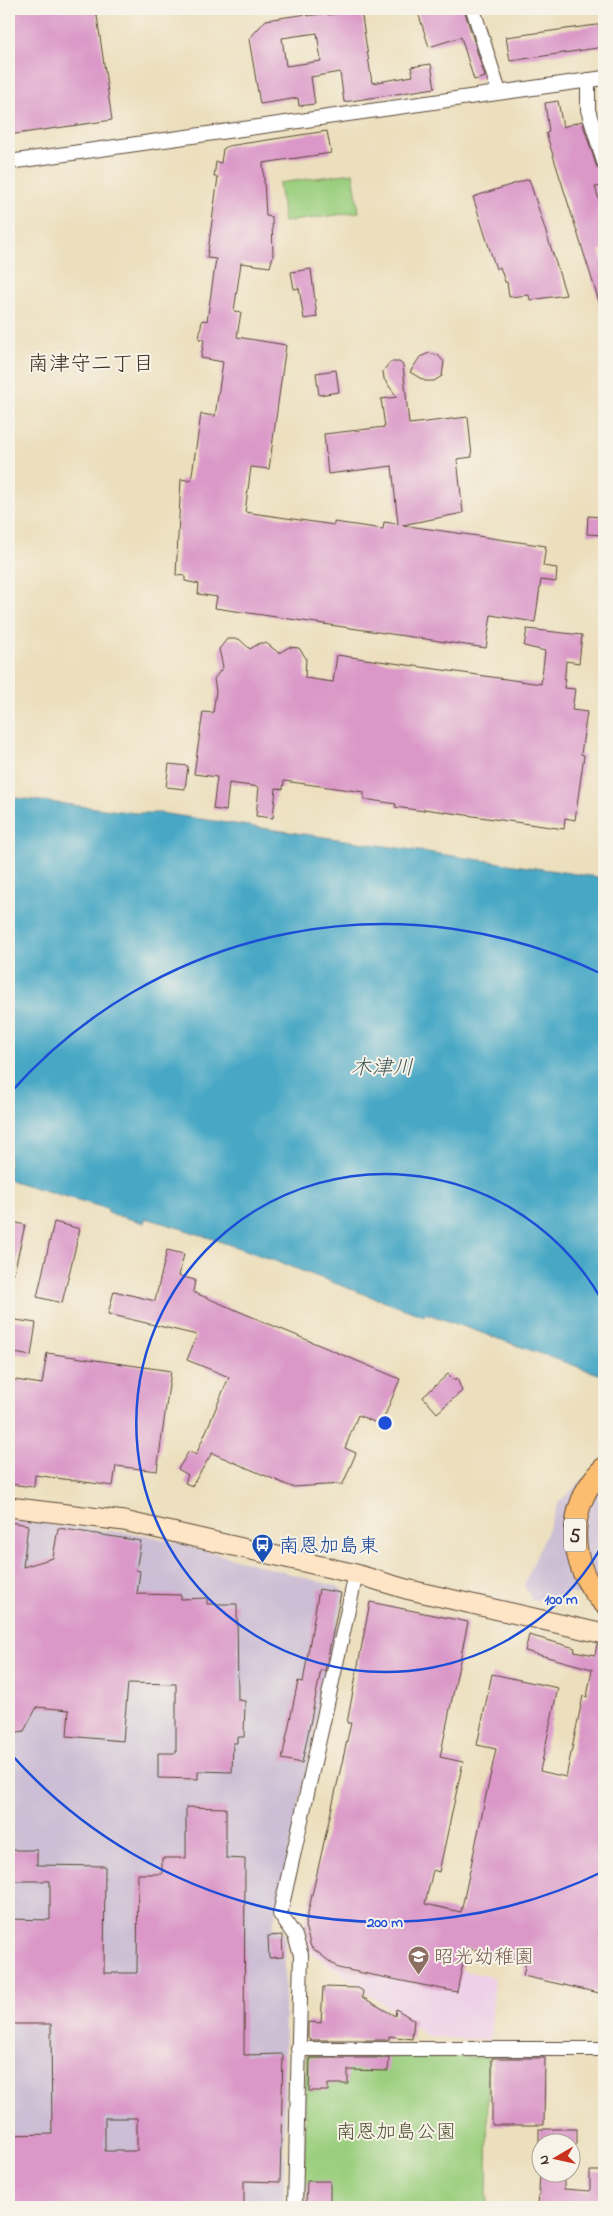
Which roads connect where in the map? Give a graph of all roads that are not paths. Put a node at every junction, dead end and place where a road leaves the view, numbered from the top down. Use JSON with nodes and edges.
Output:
{"nodes":[{"id":1,"x":473,"y":9,"type":"edge"},
{"id":2,"x":604,"y":78,"type":"edge"},
{"id":3,"x":588,"y":80,"type":"junction"},
{"id":4,"x":499,"y":92,"type":"junction"},
{"id":5,"x":9,"y":162,"type":"edge"},
{"id":6,"x":604,"y":162,"type":"edge"},
{"id":7,"x":604,"y":1469,"type":"edge"},
{"id":8,"x":9,"y":1508,"type":"edge"},
{"id":9,"x":356,"y":1574,"type":"junction"},
{"id":10,"x":604,"y":1602,"type":"edge"},
{"id":11,"x":567,"y":1625,"type":"junction"},
{"id":12,"x":604,"y":1628,"type":"edge"},
{"id":13,"x":604,"y":1634,"type":"edge"},
{"id":14,"x":298,"y":2049,"type":"junction"},
{"id":15,"x":604,"y":2049,"type":"edge"},
{"id":16,"x":295,"y":2207,"type":"edge"}],
"edges":[{"from":1,"to":4,"type":"street"},
{"from":2,"to":3,"type":"street"},
{"from":3,"to":4,"type":"street"},
{"from":3,"to":6,"type":"street"},
{"from":4,"to":5,"type":"street"},
{"from":7,"to":10,"type":"main road","number":"5"},
{"from":8,"to":9,"type":"street"},
{"from":9,"to":11,"type":"street"},
{"from":9,"to":14,"type":"street"},
{"from":11,"to":12,"type":"street"},
{"from":11,"to":13,"type":"street"},
{"from":14,"to":15,"type":"street"},
{"from":14,"to":16,"type":"street"}]}
